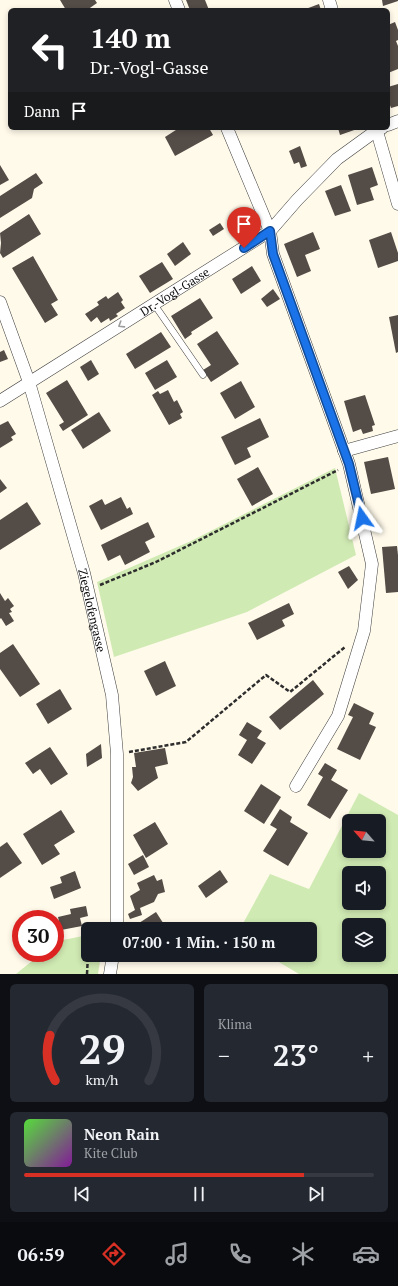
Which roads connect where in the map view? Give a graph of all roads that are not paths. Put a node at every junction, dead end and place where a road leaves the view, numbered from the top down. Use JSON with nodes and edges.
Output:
{"nodes":[{"id":1,"x":228,"y":130,"type":"edge"},
{"id":2,"x":378,"y":130,"type":"edge"},
{"id":3,"x":381,"y":130,"type":"edge"},
{"id":4,"x":398,"y":204,"type":"edge"},
{"id":5,"x":270,"y":231,"type":"junction"},
{"id":6,"x":0,"y":302,"type":"edge"},
{"id":7,"x":154,"y":304,"type":"junction"},
{"id":8,"x":203,"y":375,"type":"dead end"},
{"id":9,"x":29,"y":382,"type":"junction"},
{"id":10,"x":0,"y":401,"type":"edge"},
{"id":11,"x":398,"y":436,"type":"edge"},
{"id":12,"x":344,"y":451,"type":"junction"},
{"id":13,"x":296,"y":786,"type":"dead end"},
{"id":14,"x":117,"y":922,"type":"edge"},
{"id":15,"x":112,"y":962,"type":"edge"},
{"id":16,"x":110,"y":974,"type":"edge"}],
"edges":[{"from":1,"to":5,"type":"street"},
{"from":2,"to":5,"type":"street","name":"Dr.-Vogl-Gasse"},
{"from":3,"to":4,"type":"street"},
{"from":5,"to":7,"type":"street","name":"Dr.-Vogl-Gasse"},
{"from":5,"to":12,"type":"street"},
{"from":6,"to":9,"type":"street","name":"Ziegelofengasse"},
{"from":7,"to":8,"type":"lane"},
{"from":7,"to":9,"type":"street","name":"Dr.-Vogl-Gasse","one_way":true},
{"from":9,"to":10,"type":"street","name":"Dr.-Vogl-Gasse"},
{"from":9,"to":14,"type":"street","name":"Ziegelofengasse"},
{"from":11,"to":12,"type":"street"},
{"from":12,"to":13,"type":"street"},
{"from":15,"to":16,"type":"street"}]}
